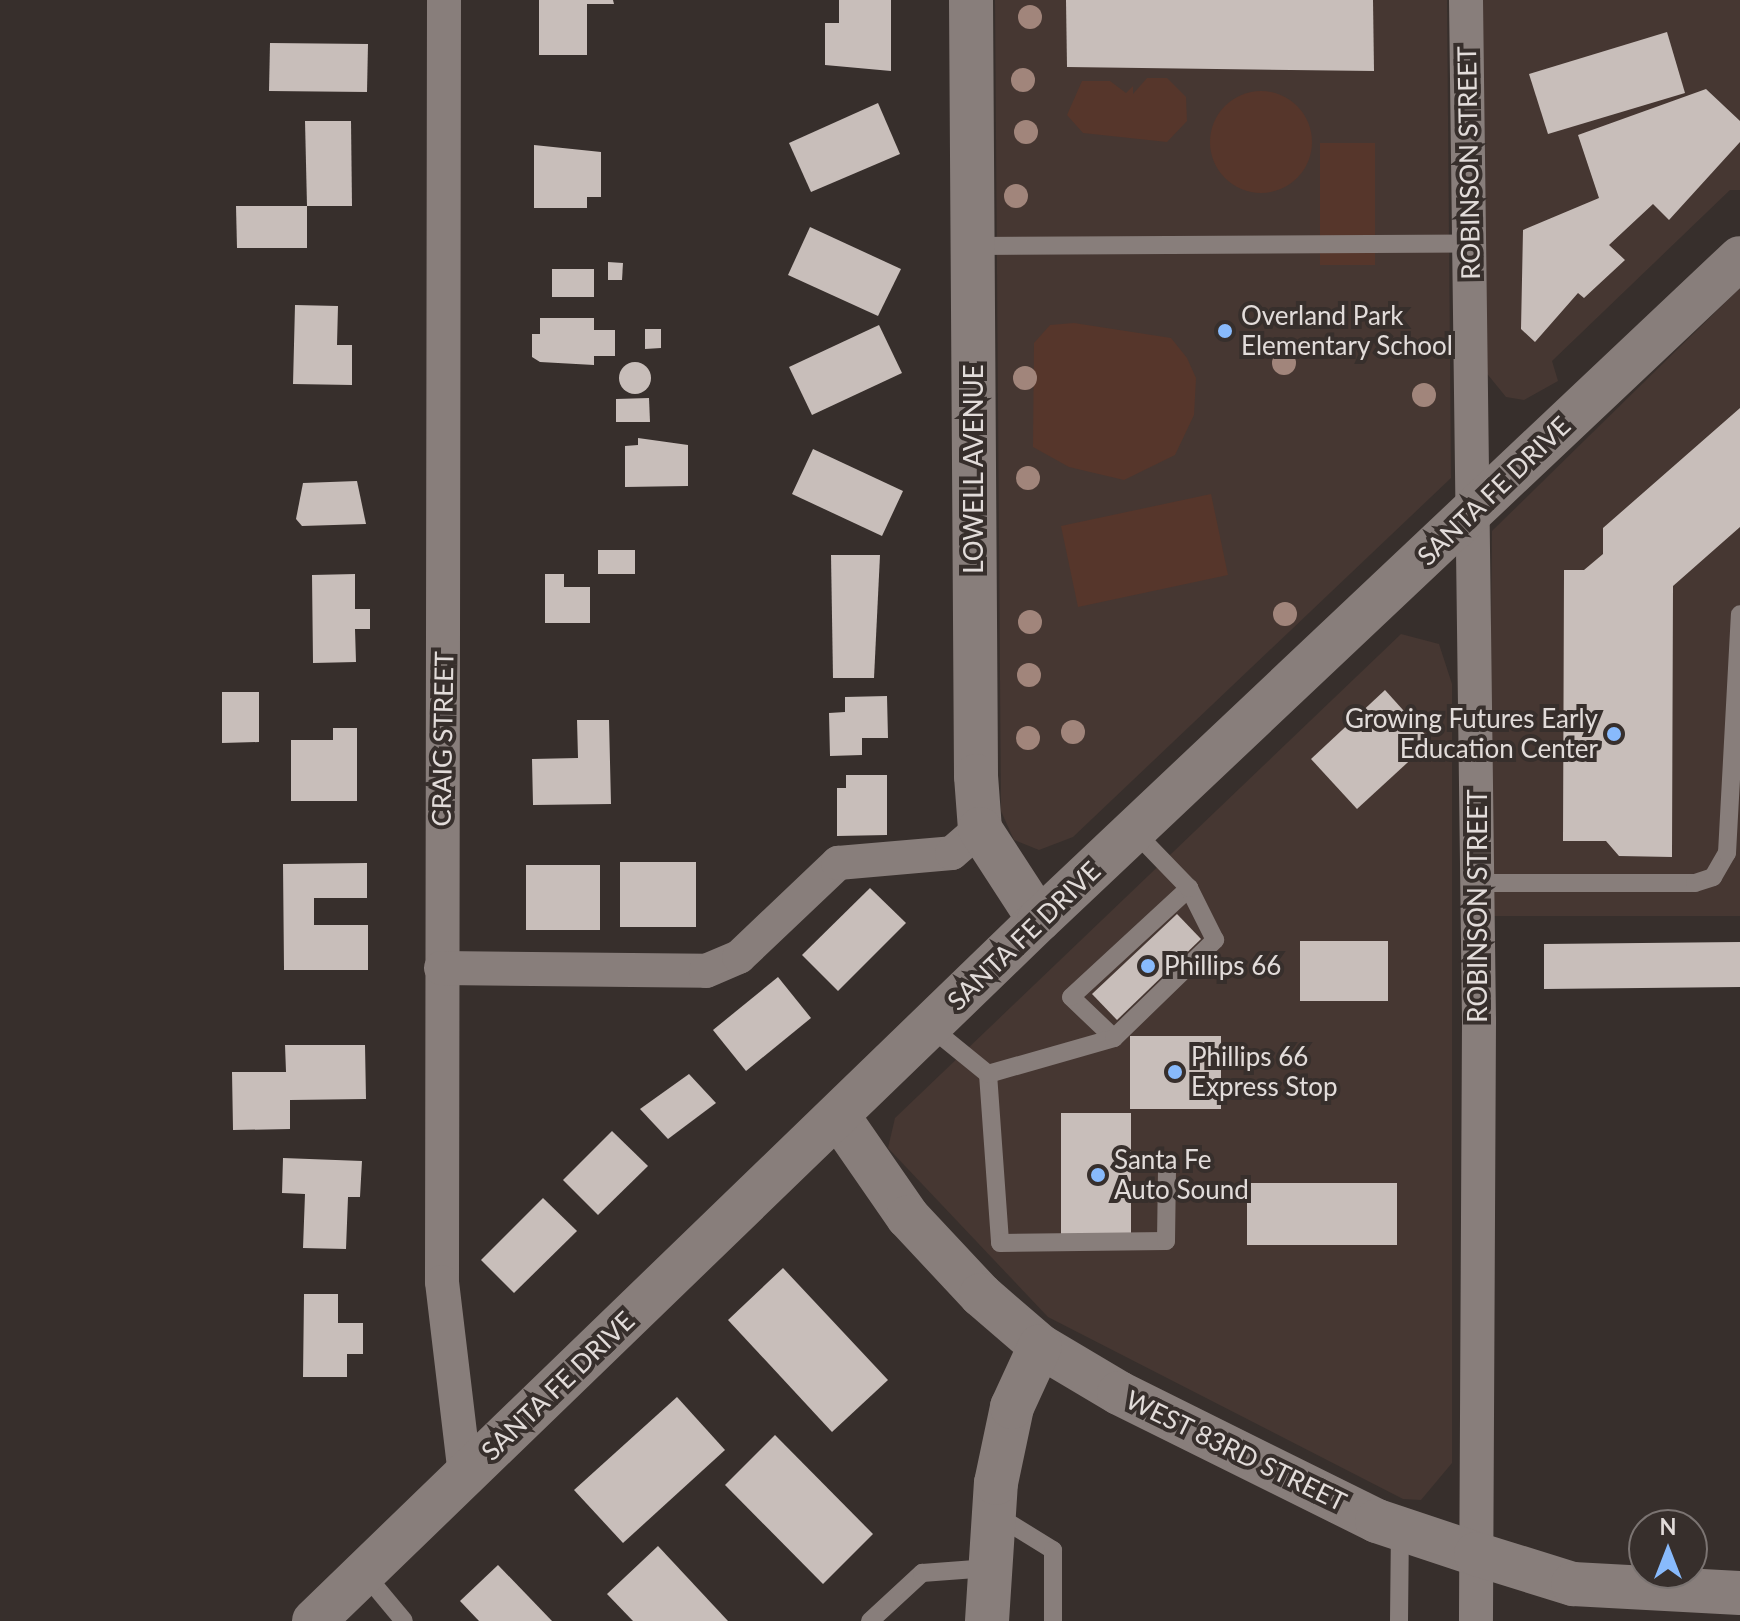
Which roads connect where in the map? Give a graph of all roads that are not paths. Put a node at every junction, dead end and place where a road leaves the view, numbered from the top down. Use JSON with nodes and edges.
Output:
{"nodes":[{"id":1,"x":444,"y":0,"type":"edge"},
{"id":2,"x":971,"y":0,"type":"edge"},
{"id":3,"x":1466,"y":0,"type":"edge"},
{"id":4,"x":1471,"y":243,"type":"junction"},
{"id":5,"x":973,"y":246,"type":"junction"},
{"id":6,"x":1740,"y":258,"type":"edge"},
{"id":7,"x":1476,"y":512,"type":"junction"},
{"id":8,"x":1740,"y":614,"type":"edge"},
{"id":9,"x":980,"y":829,"type":"junction"},
{"id":10,"x":1134,"y":831,"type":"junction"},
{"id":11,"x":1478,"y":883,"type":"junction"},
{"id":12,"x":1189,"y":888,"type":"junction"},
{"id":13,"x":1039,"y":920,"type":"junction"},
{"id":14,"x":441,"y":968,"type":"junction"},
{"id":15,"x":929,"y":1026,"type":"junction"},
{"id":16,"x":1114,"y":1038,"type":"junction"},
{"id":17,"x":988,"y":1074,"type":"junction"},
{"id":18,"x":838,"y":1116,"type":"junction"},
{"id":19,"x":1167,"y":1165,"type":"dead end"},
{"id":20,"x":1040,"y":1346,"type":"junction"},
{"id":21,"x":465,"y":1476,"type":"junction"},
{"id":22,"x":993,"y":1514,"type":"junction"},
{"id":23,"x":1400,"y":1529,"type":"junction"},
{"id":24,"x":1476,"y":1554,"type":"junction"},
{"id":25,"x":989,"y":1568,"type":"junction"},
{"id":26,"x":364,"y":1573,"type":"junction"},
{"id":27,"x":1740,"y":1593,"type":"edge"},
{"id":28,"x":314,"y":1621,"type":"edge"},
{"id":29,"x":404,"y":1621,"type":"edge"},
{"id":30,"x":870,"y":1621,"type":"edge"},
{"id":31,"x":987,"y":1621,"type":"edge"},
{"id":32,"x":1053,"y":1621,"type":"edge"},
{"id":33,"x":1399,"y":1621,"type":"edge"},
{"id":34,"x":1476,"y":1621,"type":"edge"}],
"edges":[{"from":1,"to":14,"type":"street","name":"CRAIG STREET"},
{"from":2,"to":5,"type":"street","name":"LOWELL AVENUE"},
{"from":3,"to":4,"type":"street","name":"ROBINSON STREET"},
{"from":4,"to":5,"type":"lane"},
{"from":4,"to":7,"type":"street","name":"ROBINSON STREET"},
{"from":5,"to":9,"type":"street","name":"LOWELL AVENUE"},
{"from":6,"to":7,"type":"street","name":"SANTA FE DRIVE"},
{"from":7,"to":10,"type":"street","name":"SANTA FE DRIVE"},
{"from":7,"to":11,"type":"street","name":"ROBINSON STREET"},
{"from":8,"to":11,"type":"lane"},
{"from":9,"to":13,"type":"street"},
{"from":9,"to":14,"type":"street"},
{"from":10,"to":12,"type":"lane"},
{"from":10,"to":13,"type":"street","name":"SANTA FE DRIVE"},
{"from":11,"to":24,"type":"street","name":"ROBINSON STREET"},
{"from":12,"to":16,"type":"lane"},
{"from":12,"to":16,"type":"lane"},
{"from":13,"to":15,"type":"street","name":"SANTA FE DRIVE"},
{"from":14,"to":21,"type":"street","name":"CRAIG STREET"},
{"from":15,"to":17,"type":"lane"},
{"from":15,"to":18,"type":"street","name":"SANTA FE DRIVE"},
{"from":16,"to":17,"type":"lane"},
{"from":17,"to":19,"type":"lane"},
{"from":18,"to":20,"type":"street","name":"WEST 83RD STREET"},
{"from":18,"to":21,"type":"street","name":"SANTA FE DRIVE"},
{"from":20,"to":22,"type":"street"},
{"from":20,"to":23,"type":"street","name":"WEST 83RD STREET"},
{"from":21,"to":26,"type":"street","name":"SANTA FE DRIVE"},
{"from":22,"to":25,"type":"street"},
{"from":22,"to":32,"type":"lane"},
{"from":23,"to":24,"type":"street","name":"WEST 83RD STREET"},
{"from":23,"to":33,"type":"lane"},
{"from":24,"to":27,"type":"street","name":"WEST 83RD STREET"},
{"from":24,"to":34,"type":"street","name":"ROBINSON STREET"},
{"from":25,"to":30,"type":"lane"},
{"from":25,"to":31,"type":"street"},
{"from":26,"to":28,"type":"street","name":"SANTA FE DRIVE"},
{"from":26,"to":29,"type":"lane"}]}
